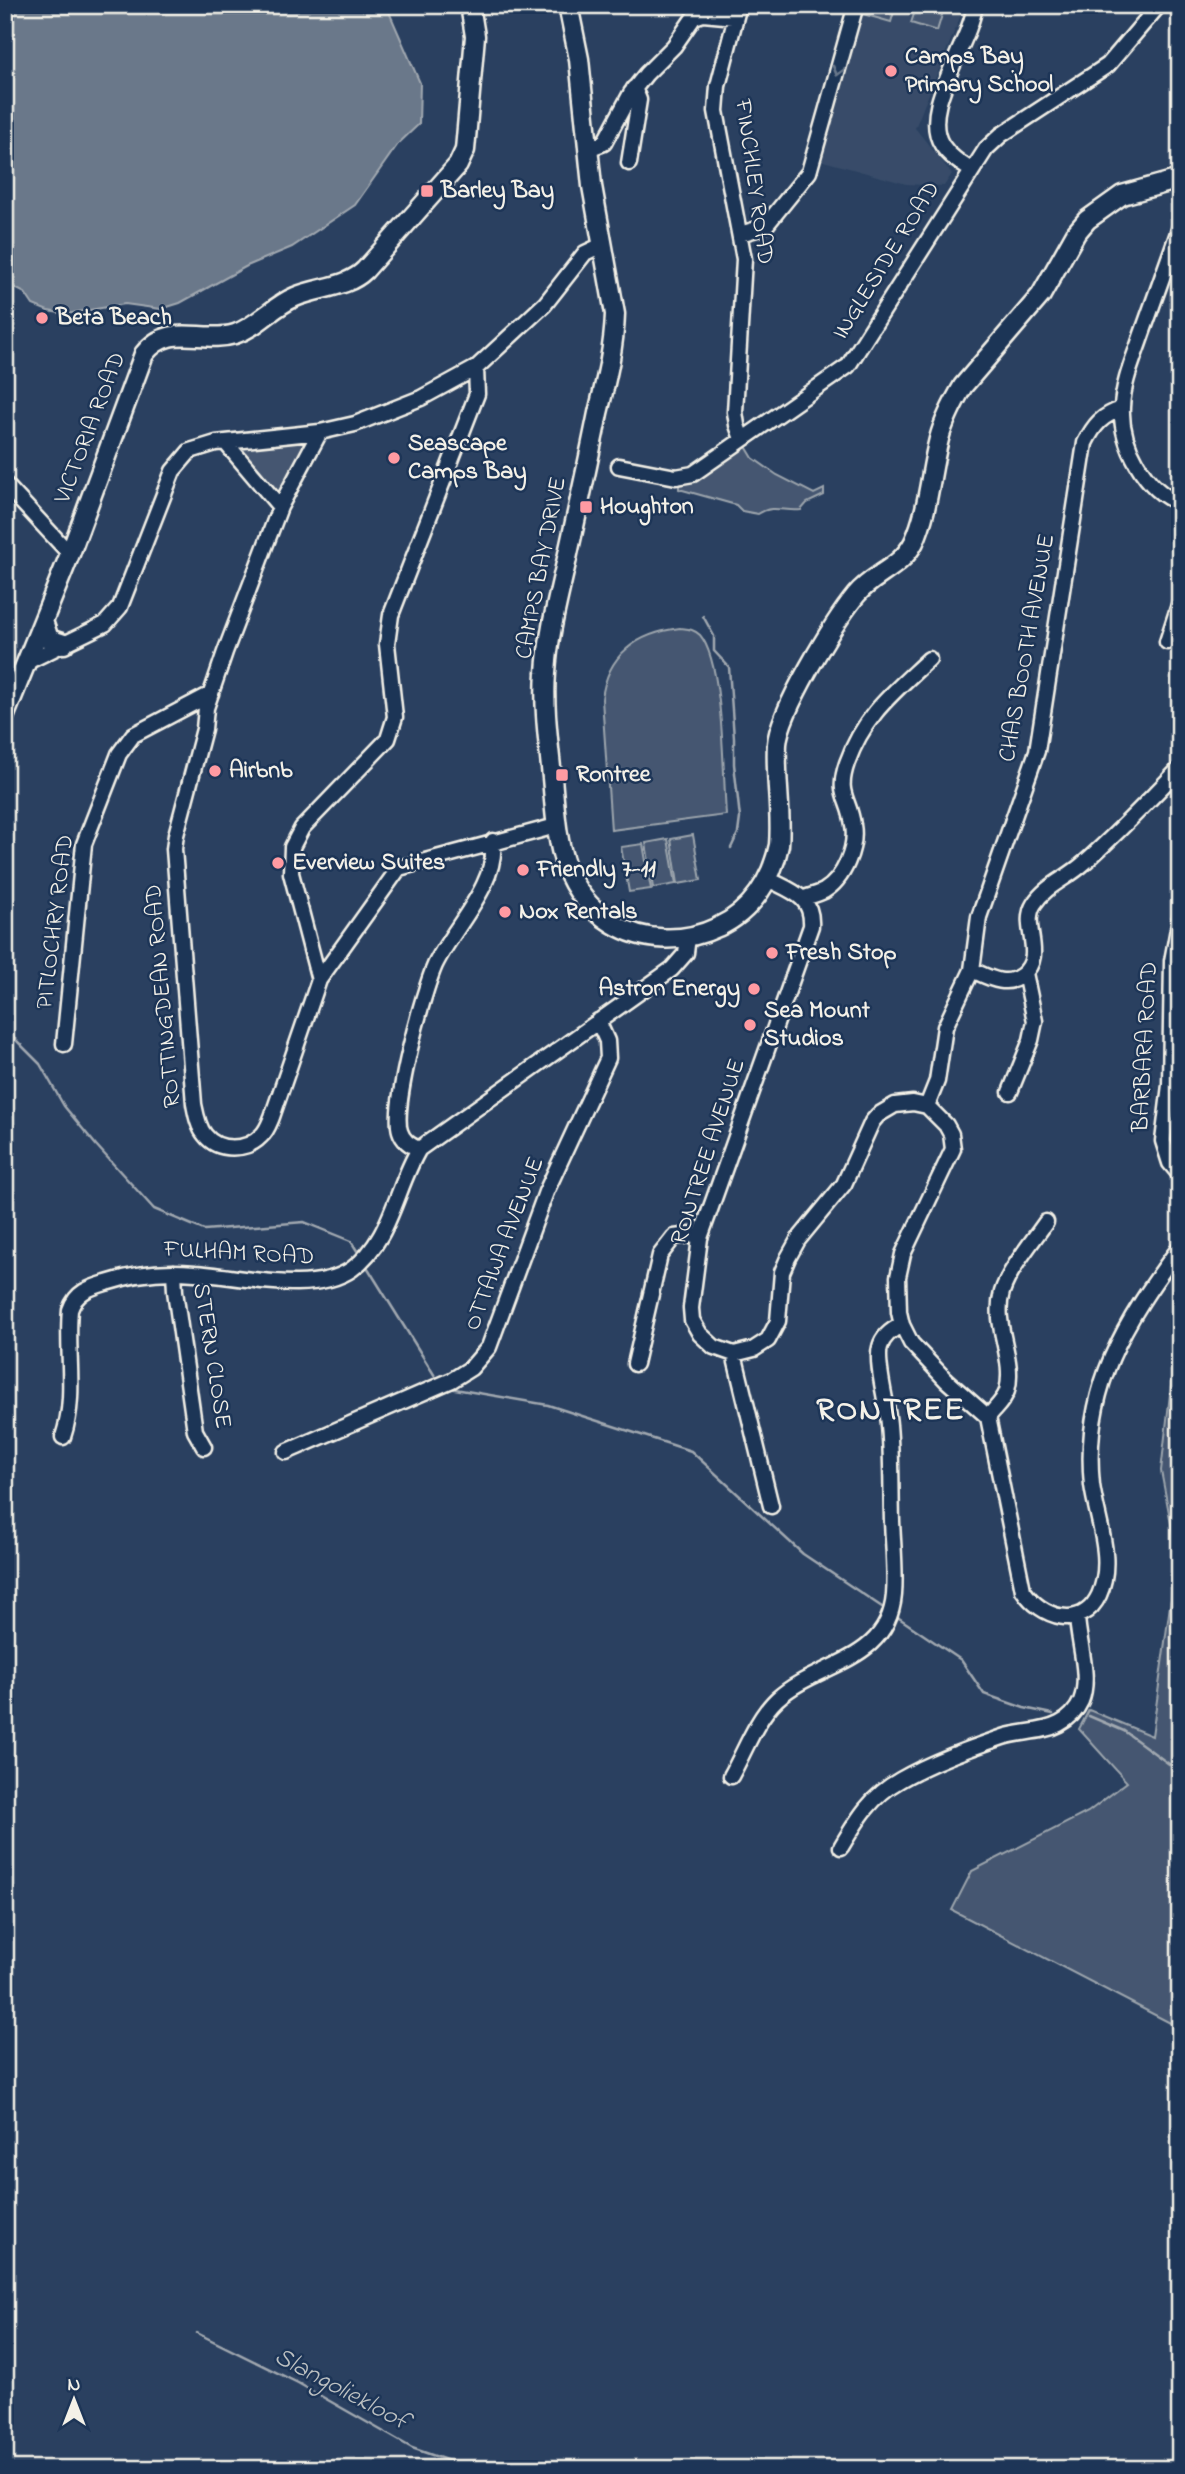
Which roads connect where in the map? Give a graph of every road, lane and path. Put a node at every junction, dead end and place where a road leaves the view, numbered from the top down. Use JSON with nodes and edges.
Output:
{"nodes":[{"id":1,"x":470,"y":5,"type":"edge"},
{"id":2,"x":568,"y":5,"type":"edge"},
{"id":3,"x":856,"y":5,"type":"edge"},
{"id":4,"x":975,"y":5,"type":"edge"},
{"id":5,"x":1159,"y":5,"type":"edge"},
{"id":6,"x":692,"y":11,"type":"edge"},
{"id":7,"x":737,"y":11,"type":"edge"},
{"id":8,"x":634,"y":88,"type":"junction"},
{"id":9,"x":588,"y":149,"type":"junction"},
{"id":10,"x":629,"y":163,"type":"dead end"},
{"id":11,"x":971,"y":170,"type":"junction"},
{"id":12,"x":1180,"y":179,"type":"edge"},
{"id":13,"x":1180,"y":227,"type":"edge"},
{"id":14,"x":740,"y":234,"type":"junction"},
{"id":15,"x":602,"y":245,"type":"junction"},
{"id":16,"x":476,"y":368,"type":"junction"},
{"id":17,"x":1122,"y":409,"type":"junction"},
{"id":18,"x":320,"y":432,"type":"junction"},
{"id":19,"x":742,"y":439,"type":"junction"},
{"id":20,"x":225,"y":442,"type":"junction"},
{"id":21,"x":620,"y":466,"type":"dead end"},
{"id":22,"x":5,"y":484,"type":"edge"},
{"id":23,"x":1180,"y":503,"type":"edge"},
{"id":24,"x":280,"y":508,"type":"junction"},
{"id":25,"x":70,"y":554,"type":"junction"},
{"id":26,"x":1180,"y":602,"type":"edge"},
{"id":27,"x":43,"y":621,"type":"junction"},
{"id":28,"x":1167,"y":642,"type":"dead end"},
{"id":29,"x":64,"y":644,"type":"junction"},
{"id":30,"x":929,"y":659,"type":"dead end"},
{"id":31,"x":27,"y":662,"type":"junction"},
{"id":32,"x":211,"y":694,"type":"junction"},
{"id":33,"x":5,"y":715,"type":"edge"},
{"id":34,"x":1180,"y":768,"type":"edge"},
{"id":35,"x":556,"y":826,"type":"junction"},
{"id":36,"x":493,"y":841,"type":"junction"},
{"id":37,"x":768,"y":879,"type":"junction"},
{"id":38,"x":804,"y":898,"type":"junction"},
{"id":39,"x":1180,"y":918,"type":"edge"},
{"id":40,"x":688,"y":937,"type":"junction"},
{"id":41,"x":972,"y":970,"type":"junction"},
{"id":42,"x":1025,"y":973,"type":"junction"},
{"id":43,"x":319,"y":981,"type":"junction"},
{"id":44,"x":598,"y":1021,"type":"junction"},
{"id":45,"x":64,"y":1044,"type":"dead end"},
{"id":46,"x":1010,"y":1092,"type":"dead end"},
{"id":47,"x":927,"y":1106,"type":"junction"},
{"id":48,"x":419,"y":1149,"type":"junction"},
{"id":49,"x":1180,"y":1175,"type":"edge"},
{"id":50,"x":1046,"y":1222,"type":"dead end"},
{"id":51,"x":700,"y":1238,"type":"junction"},
{"id":52,"x":1180,"y":1247,"type":"edge"},
{"id":53,"x":174,"y":1272,"type":"junction"},
{"id":54,"x":902,"y":1325,"type":"junction"},
{"id":55,"x":734,"y":1354,"type":"junction"},
{"id":56,"x":635,"y":1364,"type":"dead end"},
{"id":57,"x":988,"y":1417,"type":"junction"},
{"id":58,"x":62,"y":1437,"type":"dead end"},
{"id":59,"x":204,"y":1447,"type":"dead end"},
{"id":60,"x":286,"y":1452,"type":"dead end"},
{"id":61,"x":771,"y":1506,"type":"dead end"},
{"id":62,"x":1077,"y":1616,"type":"junction"},
{"id":63,"x":731,"y":1776,"type":"dead end"},
{"id":64,"x":841,"y":1847,"type":"dead end"}],
"edges":[{"from":1,"to":25,"type":"main road","name":"VICTORIA ROAD"},
{"from":2,"to":9,"type":"main road","name":"CAMPS BAY DRIVE"},
{"from":3,"to":14,"type":"street","one_way":true},
{"from":4,"to":11,"type":"street"},
{"from":5,"to":11,"type":"street","name":"INGLESIDE ROAD"},
{"from":6,"to":7,"type":"street"},
{"from":6,"to":8,"type":"street"},
{"from":7,"to":14,"type":"street","name":"FINCHLEY ROAD"},
{"from":8,"to":9,"type":"street"},
{"from":8,"to":10,"type":"street"},
{"from":9,"to":15,"type":"main road","name":"CAMPS BAY DRIVE"},
{"from":11,"to":19,"type":"street","name":"INGLESIDE ROAD"},
{"from":12,"to":37,"type":"main road","name":"CAMPS BAY DRIVE"},
{"from":13,"to":17,"type":"street"},
{"from":14,"to":19,"type":"street","name":"FINCHLEY ROAD"},
{"from":15,"to":16,"type":"street"},
{"from":15,"to":35,"type":"main road","name":"CAMPS BAY DRIVE"},
{"from":16,"to":18,"type":"street"},
{"from":16,"to":43,"type":"street"},
{"from":17,"to":23,"type":"street"},
{"from":17,"to":41,"type":"street","name":"CHAS BOOTH AVENUE"},
{"from":18,"to":20,"type":"street"},
{"from":18,"to":24,"type":"street","name":"ROTTINGDEAN ROAD"},
{"from":19,"to":21,"type":"street","name":"INGLESIDE ROAD"},
{"from":20,"to":24,"type":"street"},
{"from":20,"to":29,"type":"street"},
{"from":22,"to":25,"type":"street"},
{"from":24,"to":32,"type":"street","name":"ROTTINGDEAN ROAD"},
{"from":25,"to":27,"type":"main road","name":"VICTORIA ROAD"},
{"from":26,"to":28,"type":"street"},
{"from":27,"to":29,"type":"main road"},
{"from":27,"to":31,"type":"main road","name":"VICTORIA ROAD"},
{"from":29,"to":31,"type":"street"},
{"from":30,"to":38,"type":"street"},
{"from":31,"to":33,"type":"main road","name":"VICTORIA ROAD"},
{"from":32,"to":43,"type":"street","name":"ROTTINGDEAN ROAD"},
{"from":32,"to":45,"type":"street","name":"PITLOCHRY ROAD"},
{"from":34,"to":42,"type":"street"},
{"from":35,"to":36,"type":"street","name":"ROTTINGDEAN ROAD"},
{"from":35,"to":40,"type":"main road","name":"CAMPS BAY DRIVE"},
{"from":36,"to":43,"type":"street","name":"ROTTINGDEAN ROAD"},
{"from":36,"to":48,"type":"street"},
{"from":37,"to":38,"type":"street"},
{"from":37,"to":40,"type":"main road","name":"CAMPS BAY DRIVE"},
{"from":38,"to":51,"type":"street","name":"RONTREE AVENUE"},
{"from":39,"to":49,"type":"street","name":"BARBARA ROAD"},
{"from":40,"to":44,"type":"street","name":"FULHAM ROAD"},
{"from":41,"to":42,"type":"street"},
{"from":41,"to":47,"type":"street","name":"CHAS BOOTH AVENUE"},
{"from":42,"to":46,"type":"street"},
{"from":44,"to":48,"type":"street","name":"FULHAM ROAD"},
{"from":44,"to":60,"type":"street","name":"OTTAWA AVENUE"},
{"from":47,"to":54,"type":"street"},
{"from":47,"to":55,"type":"street"},
{"from":48,"to":53,"type":"street","name":"FULHAM ROAD"},
{"from":50,"to":57,"type":"street"},
{"from":51,"to":55,"type":"street","name":"RONTREE AVENUE"},
{"from":51,"to":56,"type":"street"},
{"from":52,"to":62,"type":"street"},
{"from":53,"to":58,"type":"street","name":"FULHAM ROAD"},
{"from":53,"to":59,"type":"street","name":"STERN CLOSE"},
{"from":54,"to":57,"type":"street"},
{"from":54,"to":63,"type":"street"},
{"from":55,"to":61,"type":"street"},
{"from":57,"to":62,"type":"street"},
{"from":62,"to":64,"type":"street"}]}
